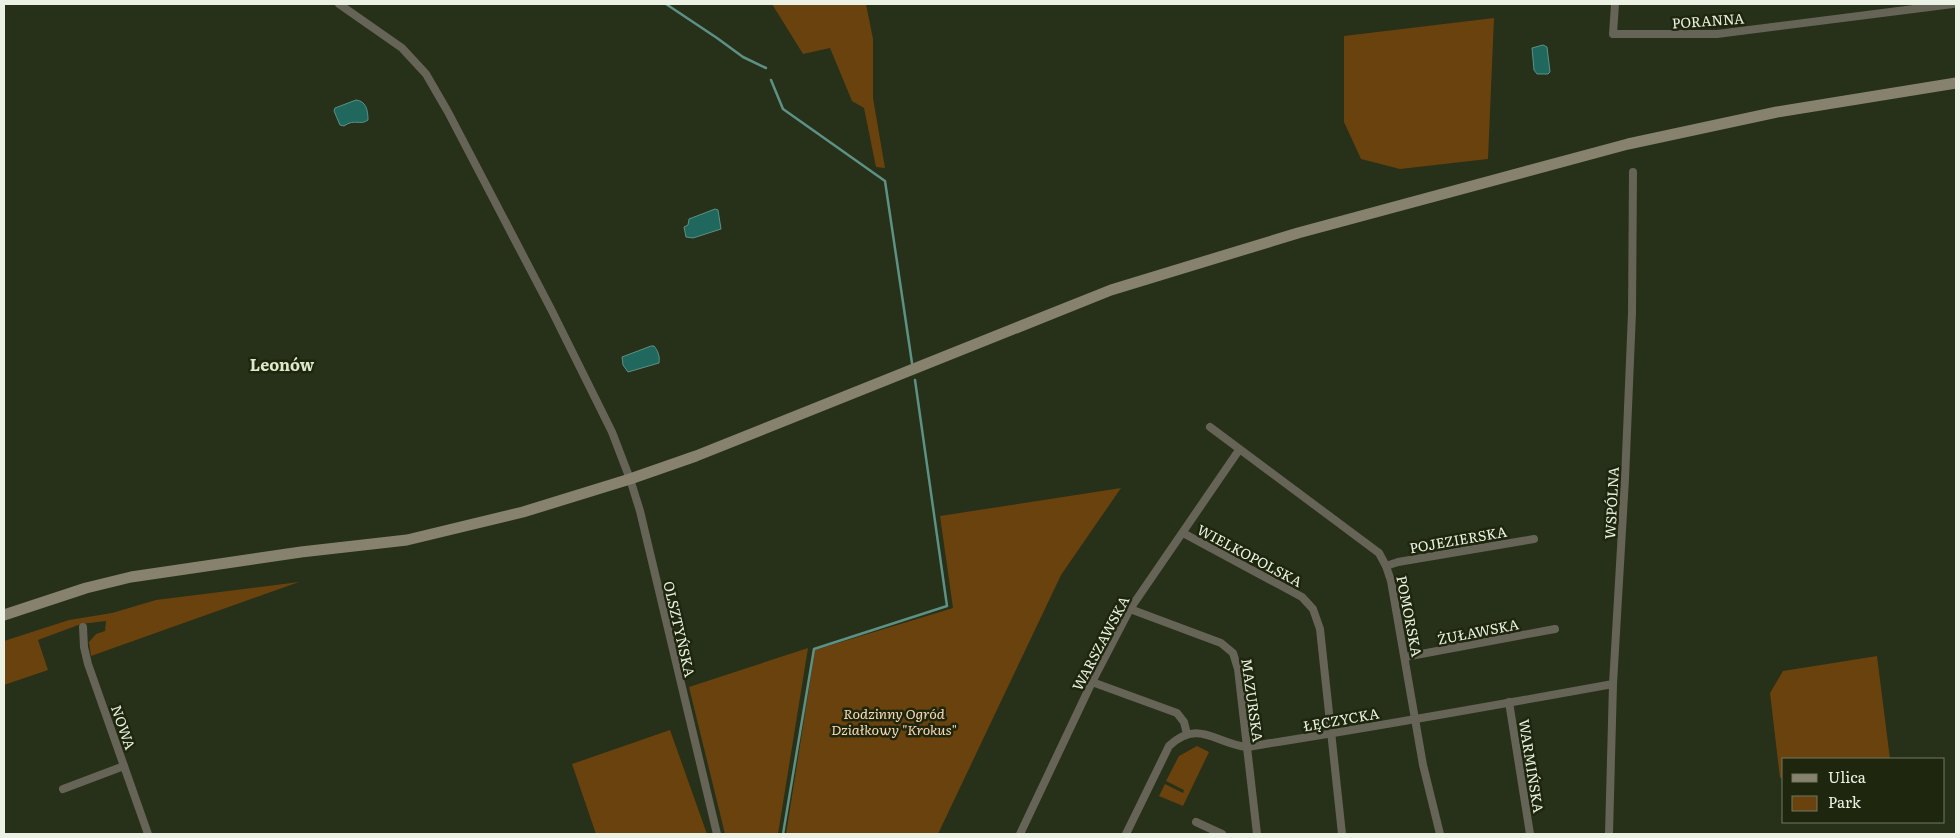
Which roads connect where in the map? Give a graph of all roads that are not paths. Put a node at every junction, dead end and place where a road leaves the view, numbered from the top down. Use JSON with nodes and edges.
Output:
{"nodes":[{"id":1,"x":339,"y":4,"type":"edge"},
{"id":2,"x":1615,"y":4,"type":"edge"},
{"id":3,"x":1953,"y":4,"type":"edge"},
{"id":4,"x":1956,"y":83,"type":"edge"},
{"id":5,"x":1633,"y":172,"type":"dead end"},
{"id":6,"x":1210,"y":427,"type":"dead end"},
{"id":7,"x":1239,"y":450,"type":"junction"},
{"id":8,"x":630,"y":479,"type":"junction"},
{"id":9,"x":1183,"y":533,"type":"junction"},
{"id":10,"x":1534,"y":539,"type":"dead end"},
{"id":11,"x":1386,"y":566,"type":"junction"},
{"id":12,"x":1130,"y":609,"type":"junction"},
{"id":13,"x":4,"y":615,"type":"edge"},
{"id":14,"x":84,"y":627,"type":"dead end"},
{"id":15,"x":1555,"y":629,"type":"dead end"},
{"id":16,"x":1405,"y":657,"type":"junction"},
{"id":17,"x":1092,"y":682,"type":"junction"},
{"id":18,"x":1613,"y":684,"type":"junction"},
{"id":19,"x":1509,"y":702,"type":"junction"},
{"id":20,"x":1415,"y":718,"type":"junction"},
{"id":21,"x":1187,"y":734,"type":"junction"},
{"id":22,"x":1332,"y":734,"type":"junction"},
{"id":23,"x":1247,"y":747,"type":"junction"},
{"id":24,"x":124,"y":766,"type":"junction"},
{"id":25,"x":63,"y":789,"type":"dead end"},
{"id":26,"x":1196,"y":822,"type":"dead end"},
{"id":27,"x":148,"y":834,"type":"edge"},
{"id":28,"x":717,"y":834,"type":"edge"},
{"id":29,"x":1020,"y":834,"type":"edge"},
{"id":30,"x":1126,"y":834,"type":"edge"},
{"id":31,"x":1222,"y":834,"type":"edge"},
{"id":32,"x":1256,"y":834,"type":"edge"},
{"id":33,"x":1342,"y":834,"type":"edge"},
{"id":34,"x":1440,"y":834,"type":"edge"},
{"id":35,"x":1530,"y":834,"type":"edge"},
{"id":36,"x":1609,"y":834,"type":"edge"}],
"edges":[{"from":1,"to":8,"type":"street","name":"OLSZTYŃSKA"},
{"from":2,"to":3,"type":"street","name":"PORANNA"},
{"from":4,"to":8,"type":"main road"},
{"from":5,"to":18,"type":"street","name":"WSPÓLNA"},
{"from":6,"to":7,"type":"street","name":"POMORSKA"},
{"from":7,"to":9,"type":"street","name":"WARSZAWSKA"},
{"from":7,"to":11,"type":"street","name":"POMORSKA"},
{"from":8,"to":13,"type":"main road"},
{"from":8,"to":28,"type":"street","name":"OLSZTYŃSKA"},
{"from":9,"to":12,"type":"street","name":"WARSZAWSKA"},
{"from":9,"to":22,"type":"street","name":"WIELKOPOLSKA"},
{"from":10,"to":11,"type":"street","name":"POJEZIERSKA"},
{"from":11,"to":16,"type":"street","name":"POMORSKA"},
{"from":12,"to":17,"type":"street","name":"WARSZAWSKA"},
{"from":12,"to":23,"type":"street","name":"MAZURSKA"},
{"from":14,"to":24,"type":"street","name":"NOWA"},
{"from":15,"to":16,"type":"street","name":"ŻUŁAWSKA"},
{"from":16,"to":20,"type":"street","name":"POMORSKA"},
{"from":17,"to":21,"type":"street"},
{"from":17,"to":29,"type":"street","name":"WARSZAWSKA"},
{"from":18,"to":19,"type":"street","name":"ŁĘCZYCKA"},
{"from":18,"to":36,"type":"street","name":"WSPÓLNA"},
{"from":19,"to":20,"type":"street","name":"ŁĘCZYCKA"},
{"from":19,"to":35,"type":"street","name":"WARMIŃSKA"},
{"from":20,"to":22,"type":"street","name":"ŁĘCZYCKA"},
{"from":20,"to":34,"type":"street","name":"POMORSKA"},
{"from":21,"to":23,"type":"street","name":"ŁĘCZYCKA"},
{"from":21,"to":30,"type":"street"},
{"from":22,"to":23,"type":"street","name":"ŁĘCZYCKA"},
{"from":22,"to":33,"type":"street","name":"WIELKOPOLSKA"},
{"from":23,"to":32,"type":"street","name":"MAZURSKA"},
{"from":24,"to":25,"type":"street"},
{"from":24,"to":27,"type":"street","name":"NOWA"},
{"from":26,"to":31,"type":"street"}]}
